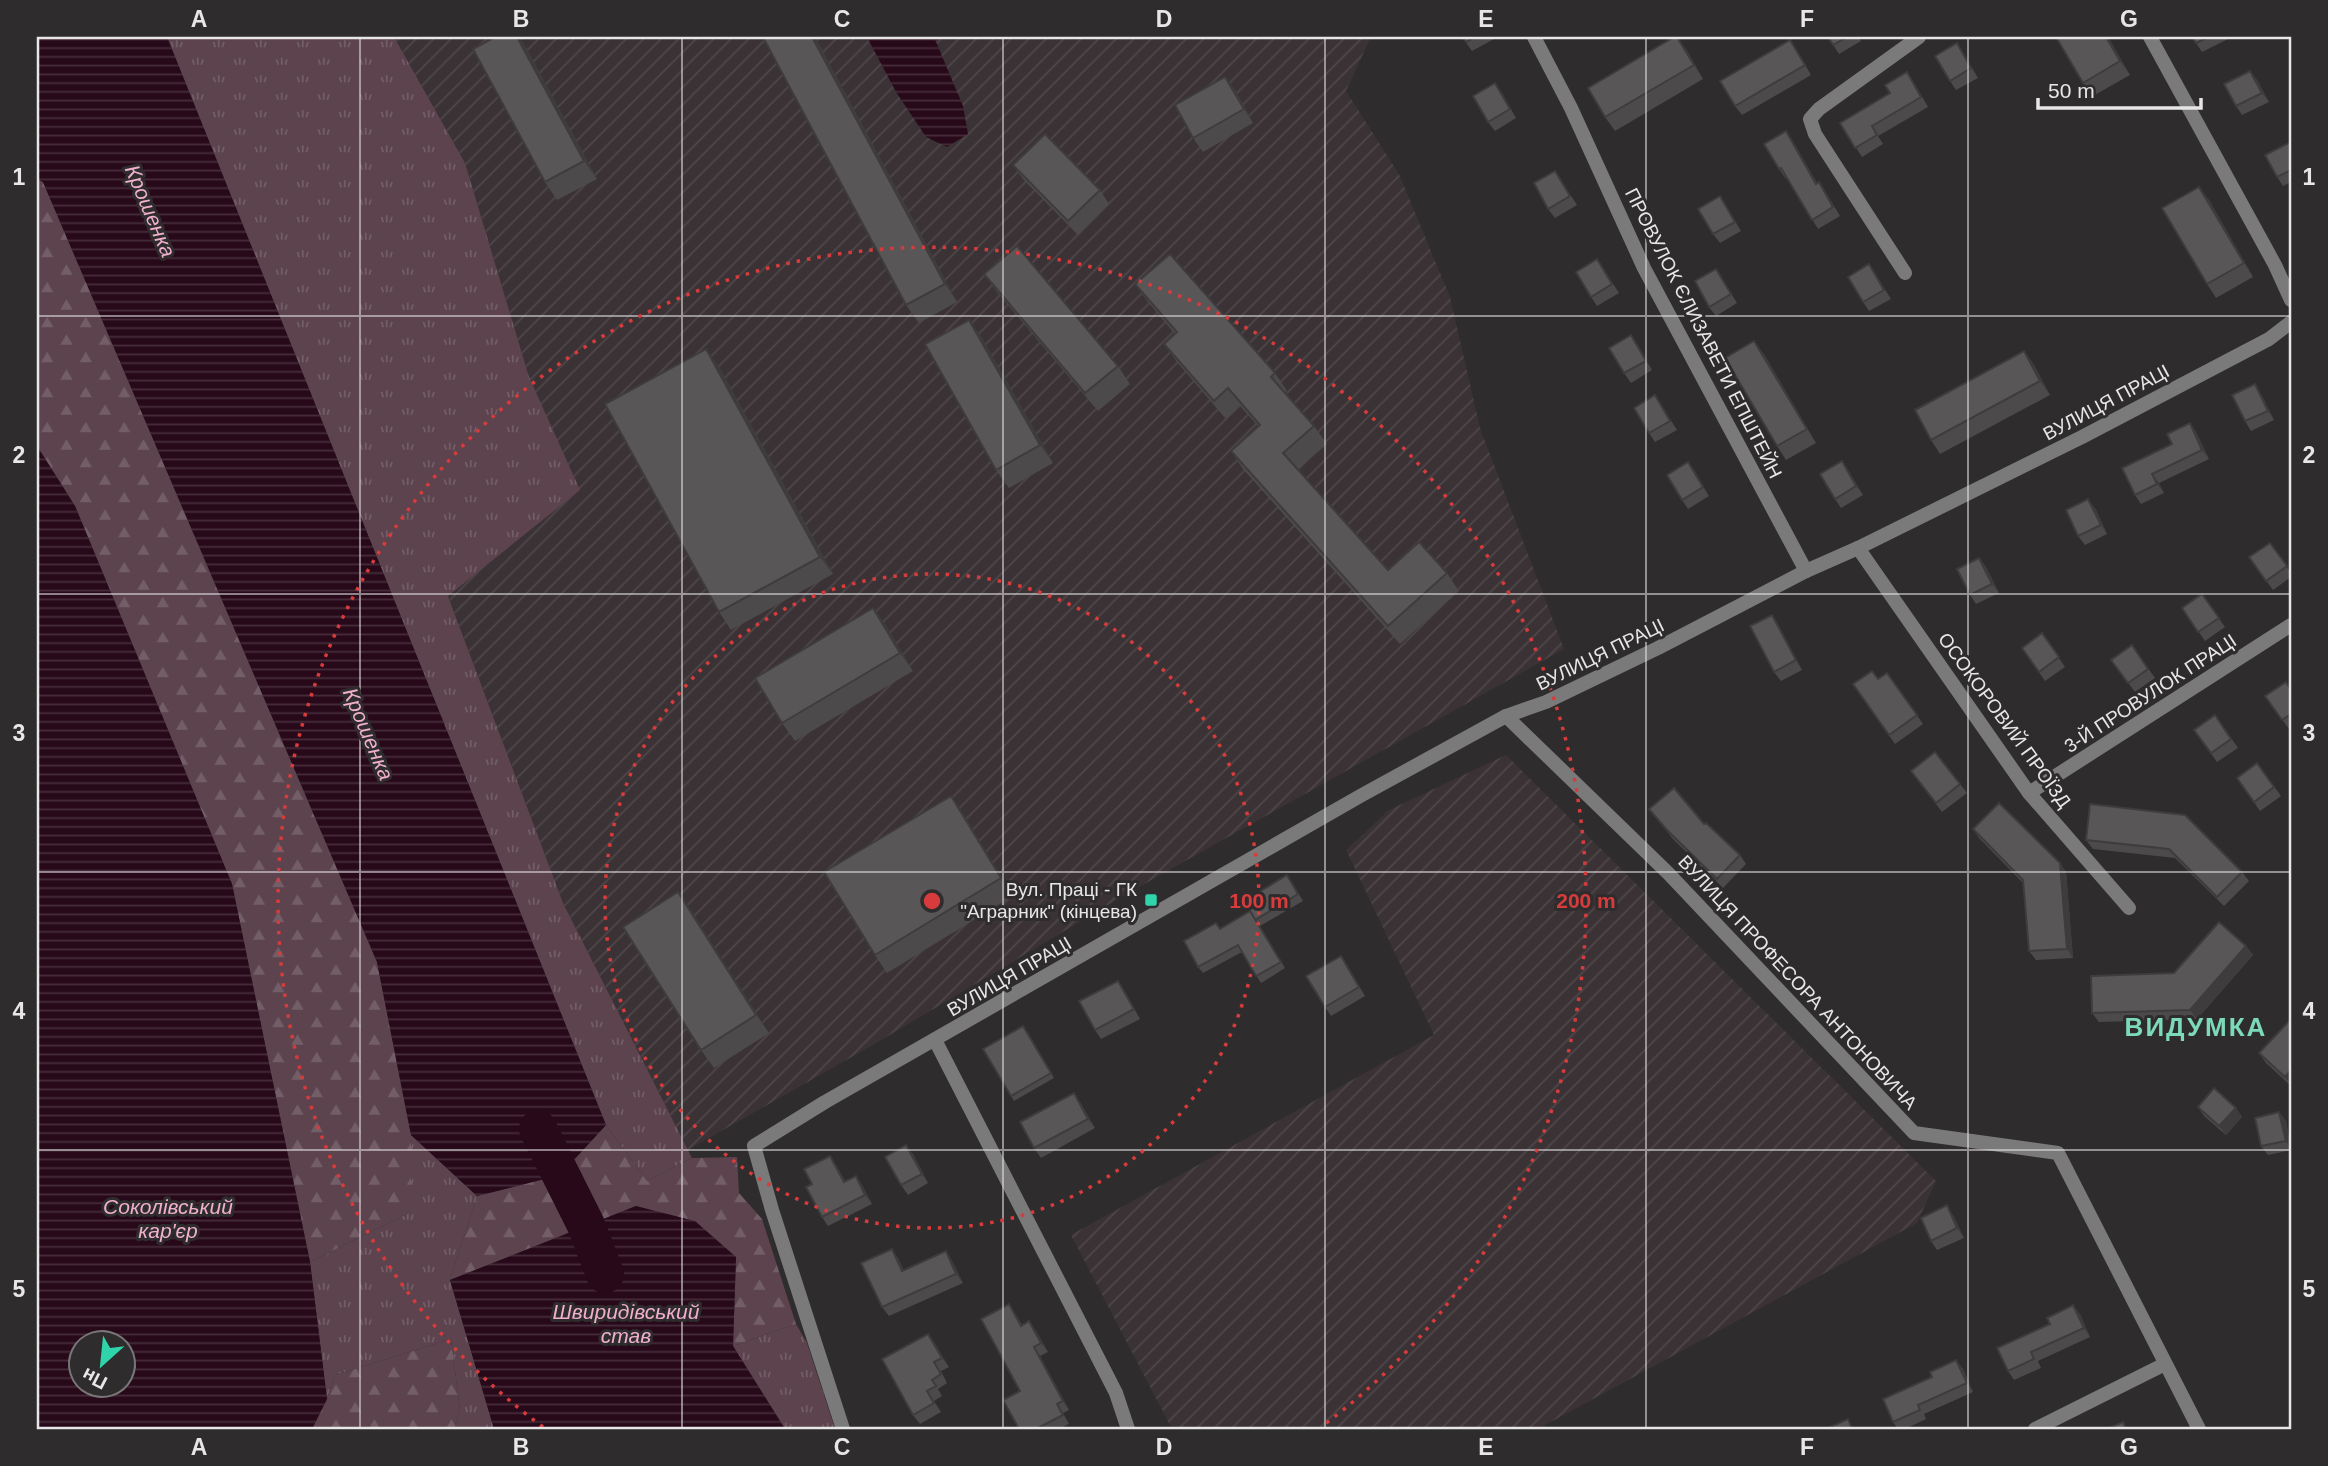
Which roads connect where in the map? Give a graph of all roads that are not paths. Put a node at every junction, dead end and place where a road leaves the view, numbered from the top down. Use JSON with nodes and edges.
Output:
{"nodes":[{"id":1,"x":1534,"y":37,"type":"edge"},
{"id":2,"x":2150,"y":37,"type":"edge"},
{"id":3,"x":1912,"y":38,"type":"edge"},
{"id":4,"x":1905,"y":273,"type":"dead end"},
{"id":5,"x":2291,"y":300,"type":"edge"},
{"id":6,"x":2291,"y":322,"type":"edge"},
{"id":7,"x":1858,"y":548,"type":"junction"},
{"id":8,"x":1806,"y":571,"type":"junction"},
{"id":9,"x":2291,"y":625,"type":"edge"},
{"id":10,"x":1506,"y":716,"type":"junction"},
{"id":11,"x":2029,"y":793,"type":"junction"},
{"id":12,"x":2129,"y":908,"type":"dead end"},
{"id":13,"x":935,"y":1040,"type":"junction"},
{"id":14,"x":2165,"y":1364,"type":"junction"},
{"id":15,"x":843,"y":1429,"type":"edge"},
{"id":16,"x":1128,"y":1429,"type":"edge"},
{"id":17,"x":2035,"y":1429,"type":"edge"},
{"id":18,"x":2200,"y":1429,"type":"edge"}],
"edges":[{"from":1,"to":8,"type":"street","name":"ПРОВУЛОК ЄЛИЗАВЕТИ ЕПШТЕЙН"},
{"from":2,"to":5,"type":"street"},
{"from":3,"to":4,"type":"street"},
{"from":6,"to":7,"type":"street","name":"ВУЛИЦЯ ПРАЦІ"},
{"from":7,"to":8,"type":"street","name":"ВУЛИЦЯ ПРАЦІ"},
{"from":7,"to":11,"type":"street","name":"ОСОКОРОВИЙ ПРОЇЗД"},
{"from":8,"to":10,"type":"street","name":"ВУЛИЦЯ ПРАЦІ"},
{"from":9,"to":11,"type":"street","name":"3-Й ПРОВУЛОК ПРАЦІ"},
{"from":10,"to":13,"type":"street","name":"ВУЛИЦЯ ПРАЦІ"},
{"from":10,"to":14,"type":"street","name":"ВУЛИЦЯ ПРОФЕСОРА АНТОНОВИЧА"},
{"from":11,"to":12,"type":"street","name":"ОСОКОРОВИЙ ПРОЇЗД"},
{"from":13,"to":15,"type":"street","name":"ВУЛИЦЯ ПРАЦІ"},
{"from":13,"to":16,"type":"street","name":"ВУЛИЦЯ ПРАЦІ"},
{"from":14,"to":17,"type":"street"},
{"from":14,"to":18,"type":"street","name":"ВУЛИЦЯ ПРОФЕСОРА АНТОНОВИЧА"}]}
